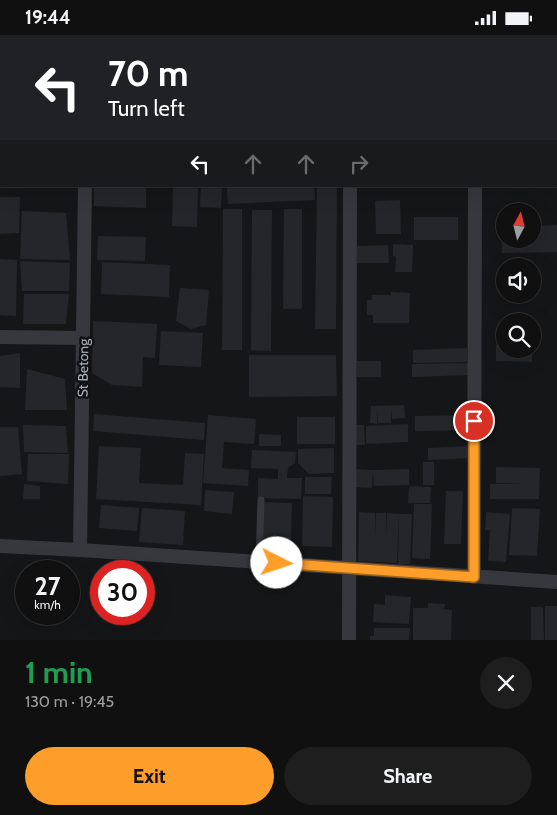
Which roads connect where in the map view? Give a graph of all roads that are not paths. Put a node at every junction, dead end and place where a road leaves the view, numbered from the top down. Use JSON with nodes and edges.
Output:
{"nodes":[{"id":1,"x":85,"y":187,"type":"edge"},
{"id":2,"x":350,"y":187,"type":"edge"},
{"id":3,"x":475,"y":187,"type":"edge"},
{"id":4,"x":0,"y":337,"type":"edge"},
{"id":5,"x":83,"y":338,"type":"junction"},
{"id":6,"x":261,"y":499,"type":"dead end"},
{"id":7,"x":0,"y":546,"type":"edge"},
{"id":8,"x":80,"y":550,"type":"junction"},
{"id":9,"x":259,"y":562,"type":"junction"},
{"id":10,"x":349,"y":569,"type":"junction"},
{"id":11,"x":474,"y":577,"type":"junction"},
{"id":12,"x":557,"y":583,"type":"edge"},
{"id":13,"x":348,"y":640,"type":"edge"}],
"edges":[{"from":1,"to":5,"type":"street","name":"St Betong"},
{"from":2,"to":10,"type":"street"},
{"from":3,"to":11,"type":"street"},
{"from":4,"to":5,"type":"street"},
{"from":5,"to":8,"type":"street","name":"St Betong"},
{"from":6,"to":9,"type":"lane"},
{"from":7,"to":8,"type":"street"},
{"from":8,"to":9,"type":"street"},
{"from":9,"to":10,"type":"street"},
{"from":10,"to":11,"type":"street"},
{"from":10,"to":13,"type":"street"},
{"from":11,"to":12,"type":"street"}]}
